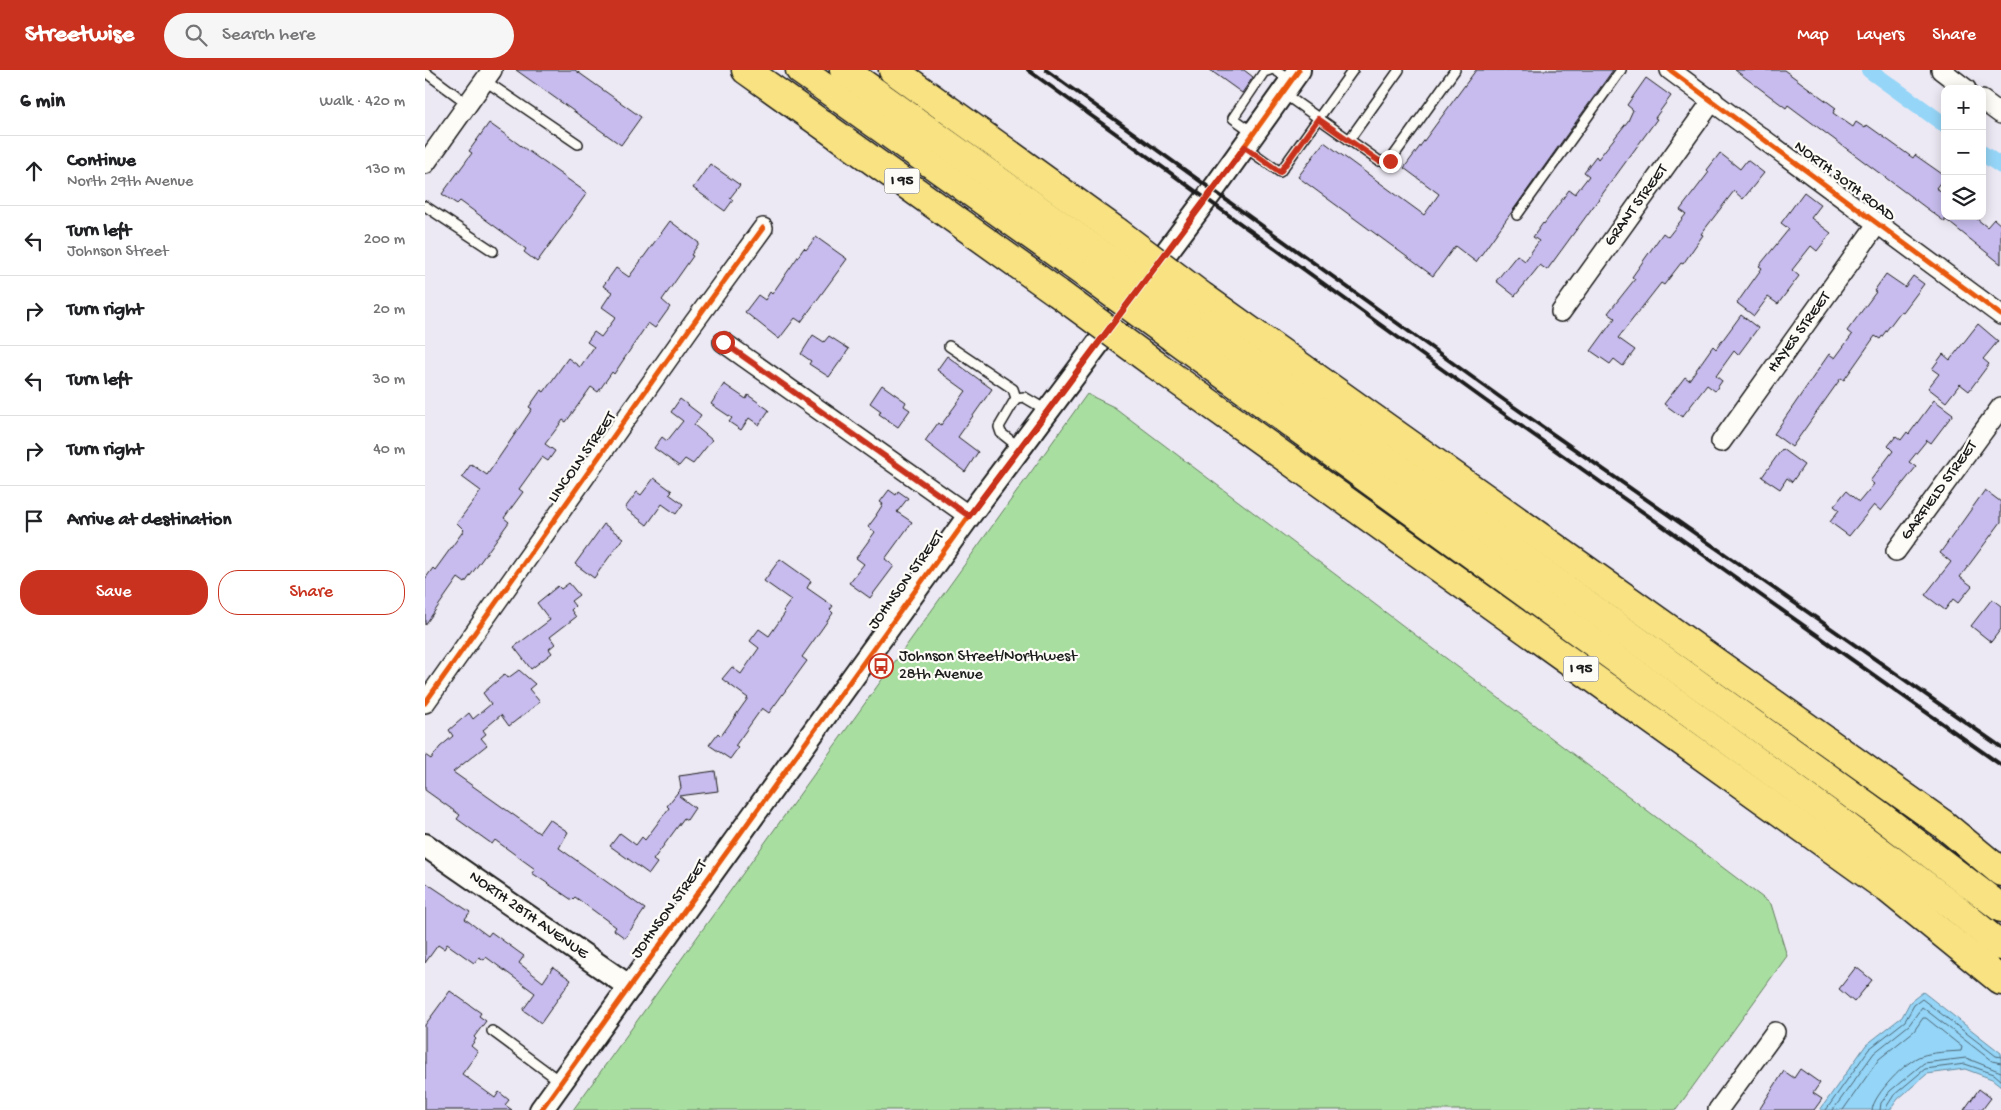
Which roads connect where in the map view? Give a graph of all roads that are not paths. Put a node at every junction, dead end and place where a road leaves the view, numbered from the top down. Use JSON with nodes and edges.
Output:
{"nodes":[{"id":1,"x":746,"y":70,"type":"edge"},
{"id":2,"x":800,"y":70,"type":"edge"},
{"id":3,"x":844,"y":70,"type":"edge"},
{"id":4,"x":893,"y":70,"type":"edge"},
{"id":5,"x":1270,"y":70,"type":"edge"},
{"id":6,"x":1353,"y":70,"type":"edge"},
{"id":7,"x":1399,"y":70,"type":"edge"},
{"id":8,"x":1455,"y":70,"type":"edge"},
{"id":9,"x":1621,"y":70,"type":"edge"},
{"id":10,"x":1670,"y":70,"type":"edge"},
{"id":11,"x":1941,"y":70,"type":"edge"},
{"id":12,"x":425,"y":72,"type":"edge"},
{"id":13,"x":488,"y":75,"type":"edge"},
{"id":14,"x":1287,"y":78,"type":"edge"},
{"id":15,"x":1962,"y":85,"type":"edge"},
{"id":16,"x":1713,"y":100,"type":"junction"},
{"id":17,"x":1986,"y":103,"type":"edge"},
{"id":18,"x":468,"y":104,"type":"junction"},
{"id":19,"x":2001,"y":114,"type":"edge"},
{"id":20,"x":1318,"y":119,"type":"junction"},
{"id":21,"x":1249,"y":140,"type":"junction"},
{"id":22,"x":1349,"y":140,"type":"junction"},
{"id":23,"x":578,"y":144,"type":"dead end"},
{"id":24,"x":427,"y":158,"type":"edge"},
{"id":25,"x":425,"y":206,"type":"edge"},
{"id":26,"x":1517,"y":215,"type":"dead end"},
{"id":27,"x":1878,"y":223,"type":"junction"},
{"id":28,"x":763,"y":228,"type":"dead end"},
{"id":29,"x":493,"y":251,"type":"dead end"},
{"id":30,"x":1094,"y":264,"type":"junction"},
{"id":31,"x":1561,"y":312,"type":"dead end"},
{"id":32,"x":2001,"y":315,"type":"edge"},
{"id":33,"x":1187,"y":317,"type":"junction"},
{"id":34,"x":723,"y":342,"type":"dead end"},
{"id":35,"x":949,"y":346,"type":"dead end"},
{"id":36,"x":1015,"y":398,"type":"junction"},
{"id":37,"x":2001,"y":407,"type":"edge"},
{"id":38,"x":1049,"y":411,"type":"junction"},
{"id":39,"x":1721,"y":442,"type":"dead end"},
{"id":40,"x":1020,"y":448,"type":"junction"},
{"id":41,"x":969,"y":516,"type":"junction"},
{"id":42,"x":1896,"y":551,"type":"dead end"},
{"id":43,"x":425,"y":703,"type":"edge"},
{"id":44,"x":425,"y":845,"type":"edge"},
{"id":45,"x":2001,"y":872,"type":"edge"},
{"id":46,"x":2001,"y":908,"type":"edge"},
{"id":47,"x":2001,"y":946,"type":"edge"},
{"id":48,"x":2001,"y":981,"type":"edge"},
{"id":49,"x":630,"y":987,"type":"junction"},
{"id":50,"x":492,"y":1031,"type":"dead end"},
{"id":51,"x":1775,"y":1032,"type":"dead end"},
{"id":52,"x":561,"y":1082,"type":"junction"},
{"id":53,"x":541,"y":1110,"type":"edge"},
{"id":54,"x":1718,"y":1110,"type":"edge"}],
"edges":[{"from":1,"to":48,"type":"highway","number":"I 95","bridge":true},
{"from":2,"to":30,"type":"highway"},
{"from":3,"to":30,"type":"highway"},
{"from":4,"to":33,"type":"highway","bridge":true},
{"from":5,"to":21,"type":"lane"},
{"from":6,"to":20,"type":"lane"},
{"from":7,"to":22,"type":"lane"},
{"from":8,"to":22,"type":"lane"},
{"from":9,"to":26,"type":"lane"},
{"from":10,"to":16,"type":"street","name":"NORTH 30TH ROAD"},
{"from":11,"to":15,"type":"street"},
{"from":12,"to":18,"type":"lane"},
{"from":13,"to":18,"type":"street"},
{"from":13,"to":23,"type":"lane"},
{"from":14,"to":20,"type":"lane"},
{"from":14,"to":21,"type":"street","name":"JOHNSON STREET"},
{"from":16,"to":27,"type":"street","name":"NORTH 30TH ROAD"},
{"from":16,"to":31,"type":"street","name":"GRANT STREET"},
{"from":17,"to":19,"type":"street"},
{"from":18,"to":24,"type":"street"},
{"from":20,"to":21,"type":"lane"},
{"from":20,"to":22,"type":"lane"},
{"from":21,"to":38,"type":"street","name":"JOHNSON STREET"},
{"from":25,"to":29,"type":"lane"},
{"from":27,"to":32,"type":"street","name":"NORTH 30TH ROAD"},
{"from":27,"to":39,"type":"street","name":"HAYES STREET"},
{"from":28,"to":43,"type":"street","name":"LINCOLN STREET"},
{"from":30,"to":33,"type":"highway","bridge":true},
{"from":33,"to":45,"type":"highway"},
{"from":33,"to":46,"type":"highway"},
{"from":33,"to":47,"type":"highway"},
{"from":34,"to":41,"type":"street"},
{"from":35,"to":36,"type":"lane"},
{"from":36,"to":38,"type":"lane"},
{"from":36,"to":40,"type":"lane"},
{"from":37,"to":42,"type":"street","name":"GARFIELD STREET"},
{"from":38,"to":40,"type":"street","name":"JOHNSON STREET"},
{"from":40,"to":41,"type":"street","name":"JOHNSON STREET"},
{"from":41,"to":49,"type":"street","name":"JOHNSON STREET"},
{"from":44,"to":49,"type":"street","name":"NORTH 28TH AVENUE"},
{"from":49,"to":52,"type":"street","name":"JOHNSON STREET"},
{"from":50,"to":52,"type":"lane"},
{"from":51,"to":54,"type":"street"},
{"from":52,"to":53,"type":"street","name":"JOHNSON STREET"}]}
